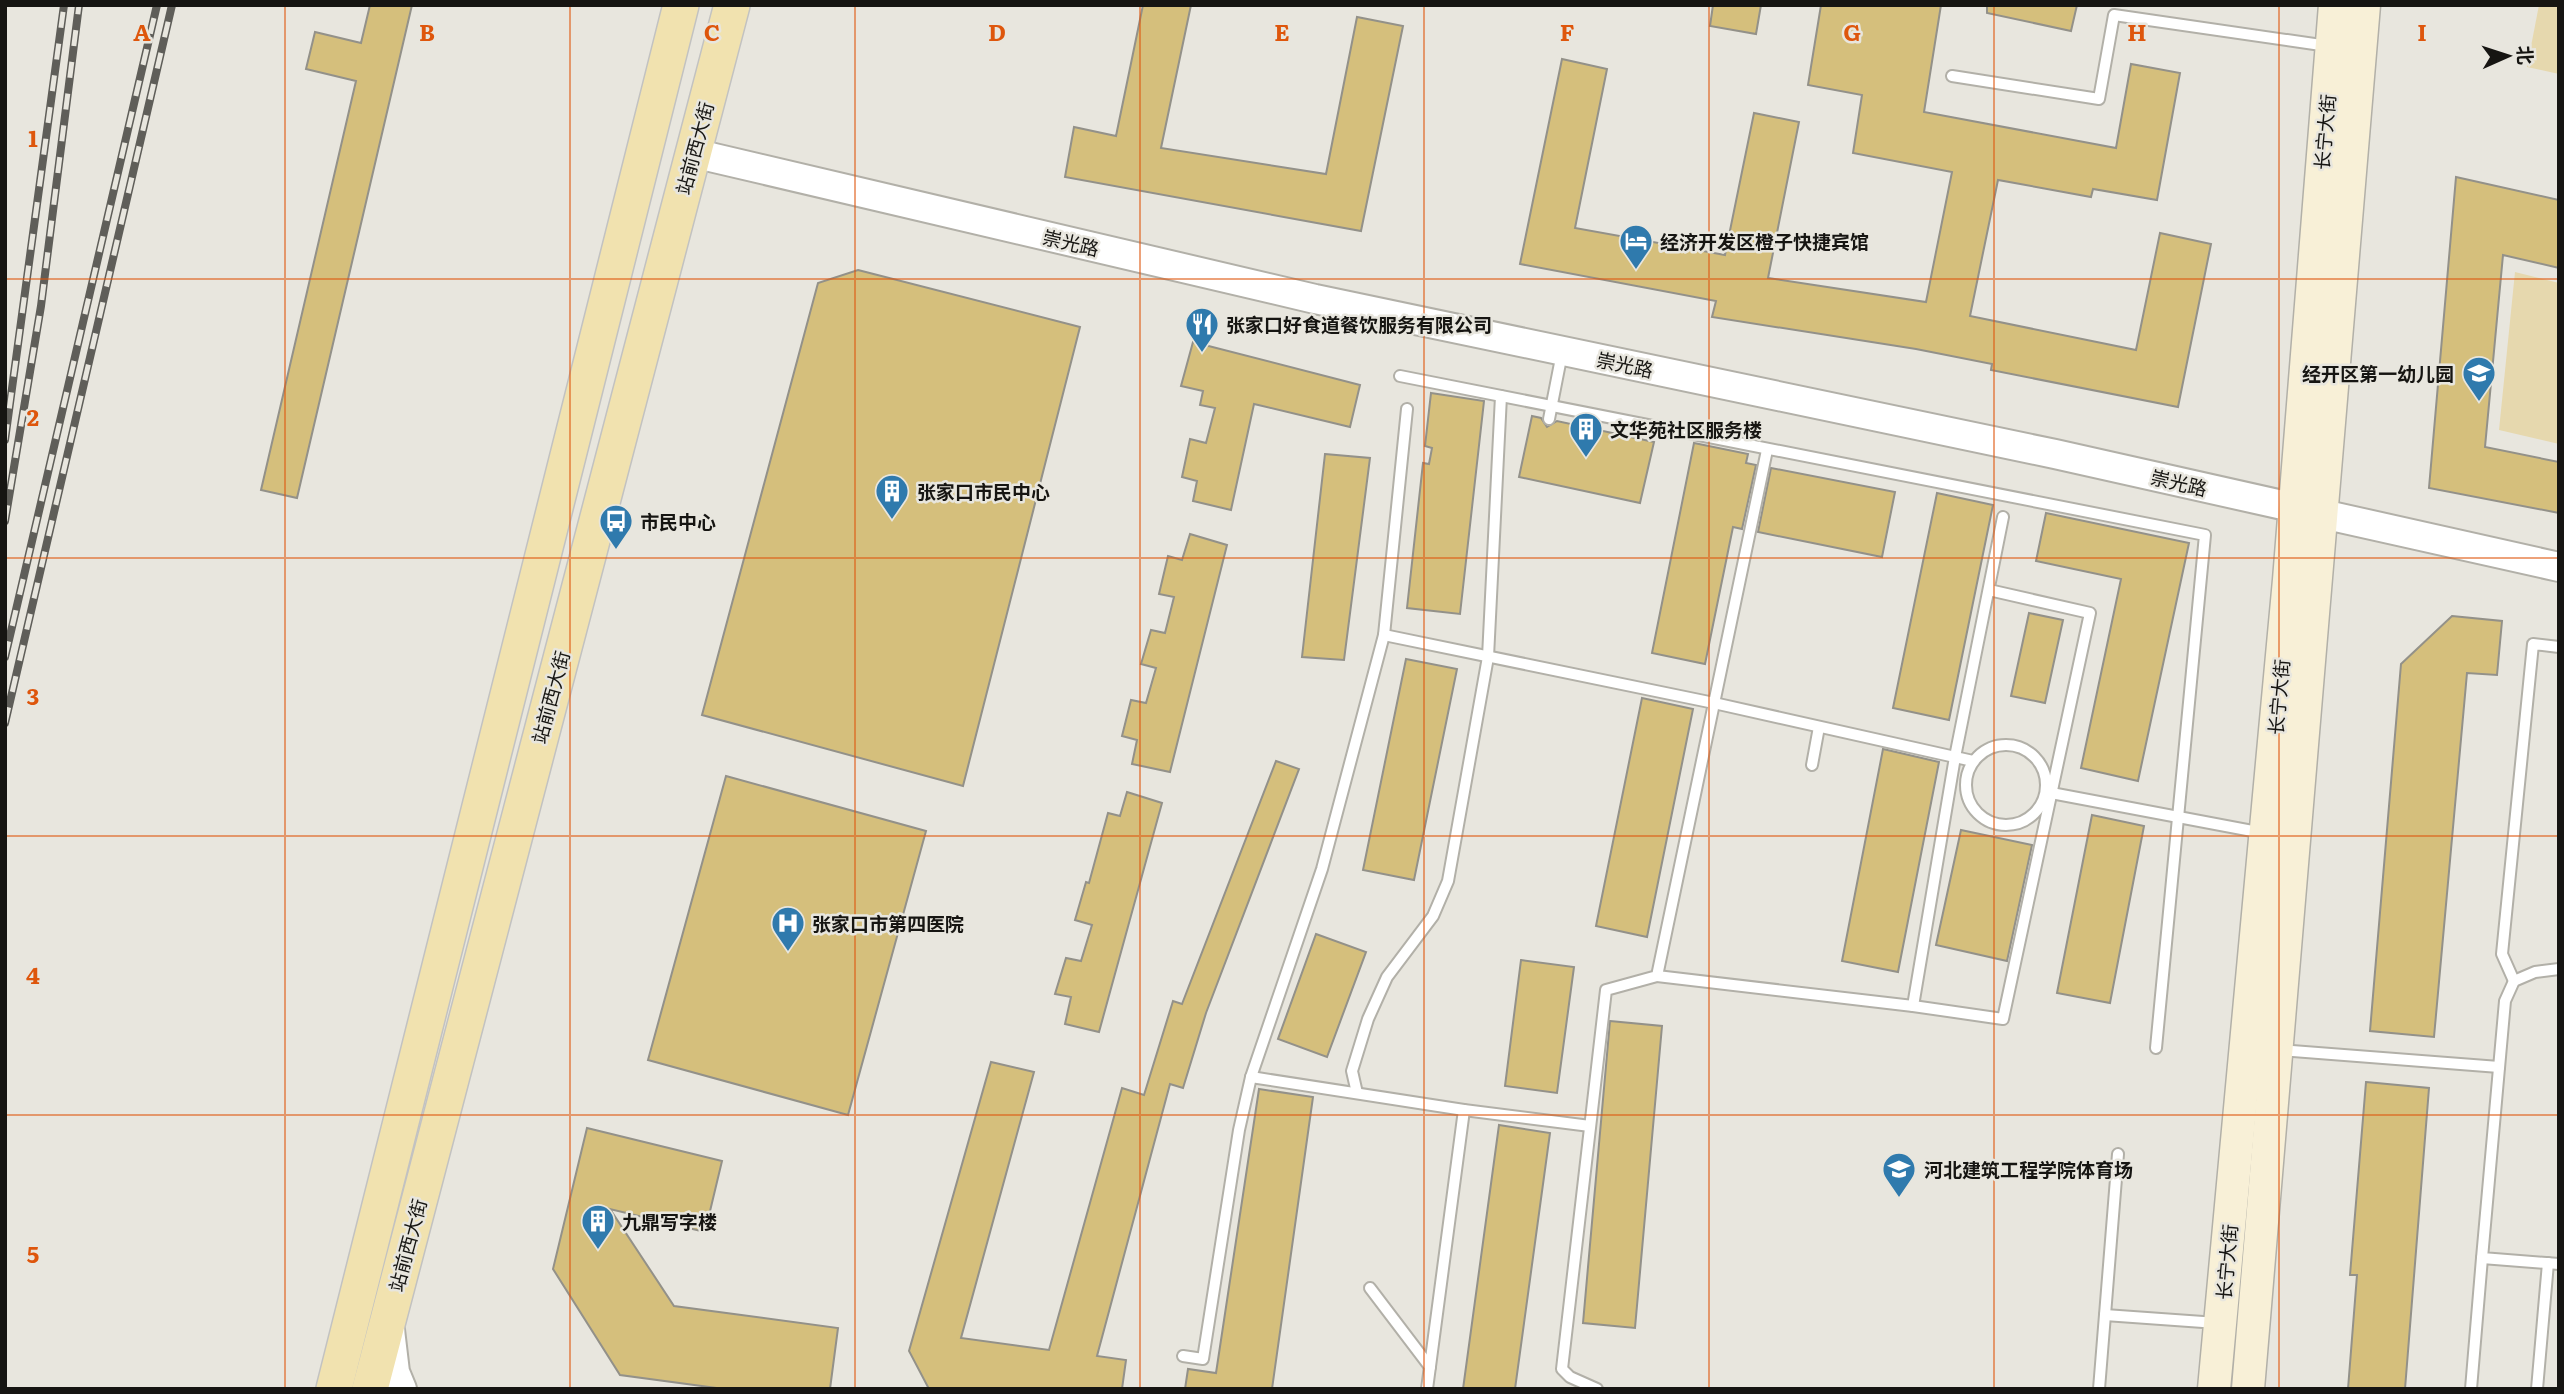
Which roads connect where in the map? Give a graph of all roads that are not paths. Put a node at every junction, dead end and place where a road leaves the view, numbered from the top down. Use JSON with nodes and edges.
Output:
{"nodes":[{"id":1,"x":681,"y":5,"type":"edge"},
{"id":2,"x":732,"y":5,"type":"edge"},
{"id":3,"x":2335,"y":5,"type":"edge"},
{"id":4,"x":2364,"y":5,"type":"edge"},
{"id":5,"x":2331,"y":46,"type":"junction"},
{"id":6,"x":1952,"y":76,"type":"dead end"},
{"id":7,"x":692,"y":153,"type":"junction"},
{"id":8,"x":1563,"y":351,"type":"junction"},
{"id":9,"x":1401,"y":376,"type":"dead end"},
{"id":10,"x":1501,"y":396,"type":"junction"},
{"id":11,"x":1551,"y":406,"type":"junction"},
{"id":12,"x":1407,"y":410,"type":"dead end"},
{"id":13,"x":1549,"y":419,"type":"dead end"},
{"id":14,"x":1767,"y":450,"type":"junction"},
{"id":15,"x":2308,"y":511,"type":"junction"},
{"id":16,"x":2003,"y":517,"type":"dead end"},
{"id":17,"x":2559,"y":567,"type":"edge"},
{"id":18,"x":1989,"y":590,"type":"junction"},
{"id":19,"x":1384,"y":635,"type":"junction"},
{"id":20,"x":2559,"y":647,"type":"edge"},
{"id":21,"x":1488,"y":657,"type":"junction"},
{"id":22,"x":1714,"y":703,"type":"junction"},
{"id":23,"x":1819,"y":727,"type":"junction"},
{"id":24,"x":1955,"y":757,"type":"junction"},
{"id":25,"x":1973,"y":761,"type":"junction"},
{"id":26,"x":1812,"y":765,"type":"dead end"},
{"id":27,"x":2048,"y":792,"type":"junction"},
{"id":28,"x":2180,"y":817,"type":"junction"},
{"id":29,"x":2266,"y":833,"type":"junction"},
{"id":30,"x":2559,"y":969,"type":"edge"},
{"id":31,"x":1657,"y":976,"type":"junction"},
{"id":32,"x":2514,"y":981,"type":"junction"},
{"id":33,"x":1913,"y":1006,"type":"junction"},
{"id":34,"x":2156,"y":1048,"type":"dead end"},
{"id":35,"x":2277,"y":1049,"type":"junction"},
{"id":36,"x":2499,"y":1067,"type":"junction"},
{"id":37,"x":1251,"y":1077,"type":"junction"},
{"id":38,"x":1357,"y":1093,"type":"junction"},
{"id":39,"x":1464,"y":1110,"type":"junction"},
{"id":40,"x":1590,"y":1126,"type":"junction"},
{"id":41,"x":2118,"y":1154,"type":"dead end"},
{"id":42,"x":2482,"y":1258,"type":"junction"},
{"id":43,"x":2553,"y":1264,"type":"edge"},
{"id":44,"x":1370,"y":1288,"type":"dead end"},
{"id":45,"x":2105,"y":1315,"type":"junction"},
{"id":46,"x":388,"y":1316,"type":"junction"},
{"id":47,"x":2220,"y":1324,"type":"junction"},
{"id":48,"x":1183,"y":1356,"type":"dead end"},
{"id":49,"x":1430,"y":1367,"type":"junction"},
{"id":50,"x":334,"y":1389,"type":"edge"},
{"id":51,"x":370,"y":1389,"type":"edge"},
{"id":52,"x":402,"y":1389,"type":"edge"},
{"id":53,"x":1427,"y":1389,"type":"edge"},
{"id":54,"x":1597,"y":1389,"type":"edge"},
{"id":55,"x":2099,"y":1389,"type":"edge"},
{"id":56,"x":2214,"y":1389,"type":"edge"},
{"id":57,"x":2248,"y":1389,"type":"edge"},
{"id":58,"x":2471,"y":1389,"type":"edge"},
{"id":59,"x":2537,"y":1389,"type":"edge"}],
"edges":[{"from":1,"to":50,"type":"main road","name":"站前西大街"},
{"from":2,"to":7,"type":"main road","name":"站前西大街"},
{"from":3,"to":5,"type":"main road","name":"长宁大街"},
{"from":4,"to":15,"type":"main road","name":"长宁大街"},
{"from":5,"to":6,"type":"lane"},
{"from":5,"to":15,"type":"main road","name":"长宁大街"},
{"from":7,"to":8,"type":"street","name":"崇光路"},
{"from":7,"to":46,"type":"main road","name":"站前西大街"},
{"from":8,"to":11,"type":"lane"},
{"from":8,"to":15,"type":"street","name":"崇光路"},
{"from":9,"to":10,"type":"lane"},
{"from":10,"to":11,"type":"lane"},
{"from":10,"to":21,"type":"lane"},
{"from":11,"to":13,"type":"lane"},
{"from":11,"to":14,"type":"lane"},
{"from":12,"to":19,"type":"lane"},
{"from":14,"to":22,"type":"lane"},
{"from":14,"to":28,"type":"lane"},
{"from":15,"to":17,"type":"street","name":"崇光路"},
{"from":15,"to":29,"type":"main road","name":"长宁大街"},
{"from":15,"to":35,"type":"main road","name":"长宁大街"},
{"from":16,"to":18,"type":"lane"},
{"from":18,"to":24,"type":"lane"},
{"from":18,"to":27,"type":"lane"},
{"from":19,"to":21,"type":"lane"},
{"from":19,"to":37,"type":"lane"},
{"from":20,"to":32,"type":"lane"},
{"from":21,"to":22,"type":"lane"},
{"from":21,"to":38,"type":"lane"},
{"from":22,"to":23,"type":"lane"},
{"from":22,"to":31,"type":"lane"},
{"from":23,"to":24,"type":"lane"},
{"from":23,"to":26,"type":"lane"},
{"from":24,"to":25,"type":"lane"},
{"from":24,"to":33,"type":"lane"},
{"from":25,"to":27,"type":"lane"},
{"from":25,"to":27,"type":"lane"},
{"from":27,"to":28,"type":"lane"},
{"from":27,"to":33,"type":"lane"},
{"from":28,"to":29,"type":"lane"},
{"from":28,"to":34,"type":"lane"},
{"from":29,"to":47,"type":"main road","name":"长宁大街"},
{"from":30,"to":32,"type":"lane"},
{"from":31,"to":33,"type":"lane"},
{"from":31,"to":40,"type":"lane"},
{"from":32,"to":36,"type":"lane"},
{"from":35,"to":36,"type":"lane"},
{"from":35,"to":57,"type":"main road","name":"长宁大街"},
{"from":36,"to":42,"type":"lane"},
{"from":37,"to":38,"type":"lane"},
{"from":37,"to":48,"type":"lane"},
{"from":38,"to":39,"type":"lane"},
{"from":39,"to":40,"type":"lane"},
{"from":39,"to":49,"type":"lane"},
{"from":40,"to":54,"type":"lane"},
{"from":41,"to":45,"type":"lane"},
{"from":42,"to":43,"type":"lane"},
{"from":42,"to":58,"type":"lane"},
{"from":43,"to":59,"type":"lane"},
{"from":44,"to":49,"type":"lane"},
{"from":45,"to":47,"type":"lane"},
{"from":45,"to":55,"type":"lane"},
{"from":46,"to":51,"type":"main road","name":"站前西大街"},
{"from":46,"to":52,"type":"street"},
{"from":47,"to":56,"type":"main road","name":"长宁大街"},
{"from":49,"to":53,"type":"lane"}]}
